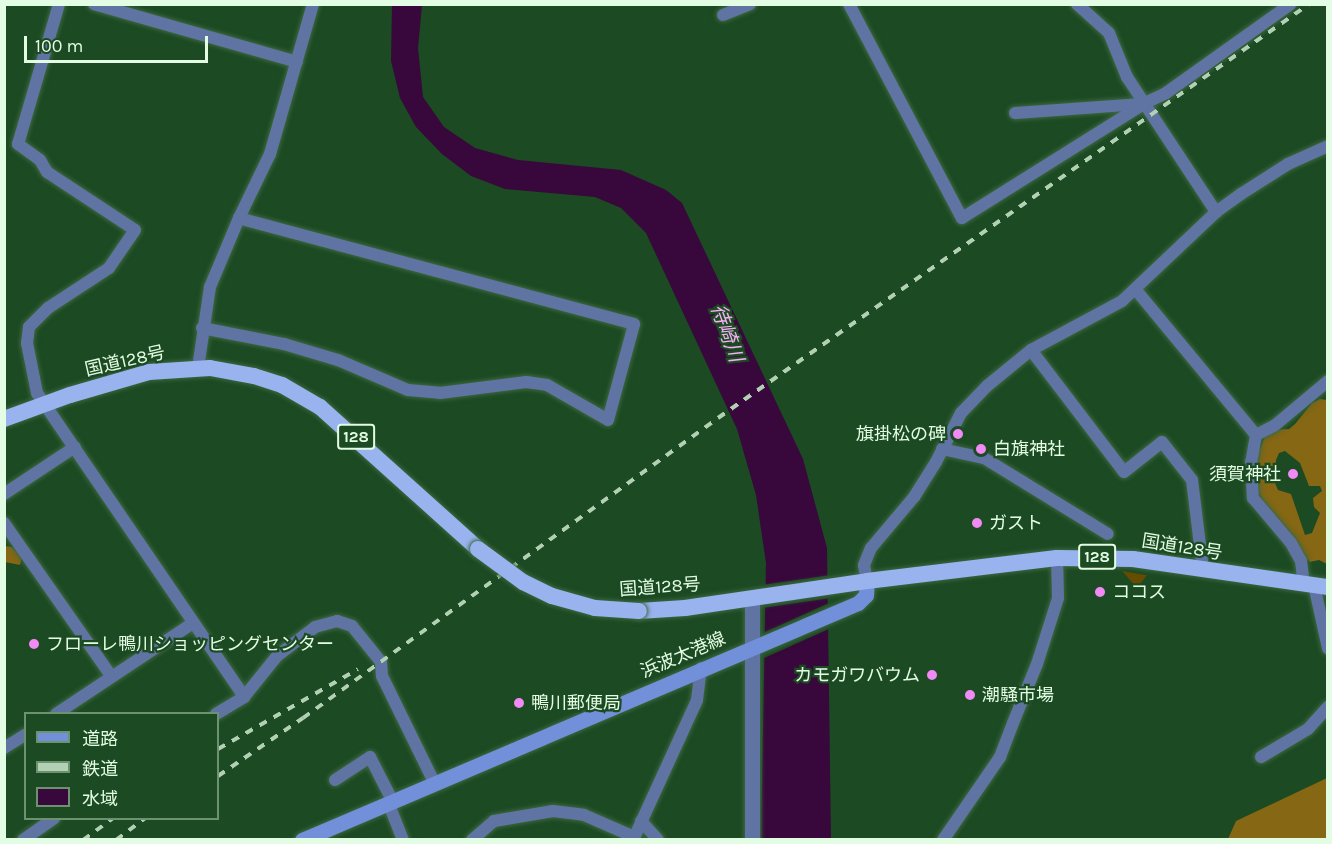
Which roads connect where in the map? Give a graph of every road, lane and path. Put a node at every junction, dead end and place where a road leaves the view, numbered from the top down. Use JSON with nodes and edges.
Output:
{"nodes":[{"id":1,"x":59,"y":4,"type":"edge"},
{"id":2,"x":94,"y":4,"type":"edge"},
{"id":3,"x":313,"y":4,"type":"edge"},
{"id":4,"x":750,"y":4,"type":"edge"},
{"id":5,"x":849,"y":4,"type":"edge"},
{"id":6,"x":1077,"y":4,"type":"edge"},
{"id":7,"x":1291,"y":4,"type":"edge"},
{"id":8,"x":723,"y":15,"type":"dead end"},
{"id":9,"x":297,"y":62,"type":"junction"},
{"id":10,"x":1145,"y":103,"type":"junction"},
{"id":11,"x":1015,"y":113,"type":"dead end"},
{"id":12,"x":1328,"y":146,"type":"edge"},
{"id":13,"x":1216,"y":212,"type":"junction"},
{"id":14,"x":239,"y":218,"type":"junction"},
{"id":15,"x":1136,"y":290,"type":"junction"},
{"id":16,"x":202,"y":328,"type":"junction"},
{"id":17,"x":1031,"y":350,"type":"junction"},
{"id":18,"x":198,"y":368,"type":"junction"},
{"id":19,"x":1328,"y":381,"type":"edge"},
{"id":20,"x":44,"y":405,"type":"junction"},
{"id":21,"x":4,"y":419,"type":"edge"},
{"id":22,"x":1256,"y":435,"type":"junction"},
{"id":23,"x":75,"y":447,"type":"junction"},
{"id":24,"x":942,"y":449,"type":"junction"},
{"id":25,"x":4,"y":494,"type":"edge"},
{"id":26,"x":4,"y":523,"type":"edge"},
{"id":27,"x":1108,"y":534,"type":"dead end"},
{"id":28,"x":1057,"y":558,"type":"junction"},
{"id":29,"x":1203,"y":570,"type":"junction"},
{"id":30,"x":867,"y":580,"type":"junction"},
{"id":31,"x":1315,"y":585,"type":"edge"},
{"id":32,"x":757,"y":597,"type":"junction"},
{"id":33,"x":193,"y":623,"type":"junction"},
{"id":34,"x":759,"y":644,"type":"junction"},
{"id":35,"x":1328,"y":648,"type":"edge"},
{"id":36,"x":701,"y":668,"type":"junction"},
{"id":37,"x":111,"y":676,"type":"junction"},
{"id":38,"x":244,"y":697,"type":"junction"},
{"id":39,"x":1328,"y":707,"type":"edge"},
{"id":40,"x":59,"y":712,"type":"edge"},
{"id":41,"x":219,"y":712,"type":"edge"},
{"id":42,"x":24,"y":735,"type":"edge"},
{"id":43,"x":4,"y":748,"type":"edge"},
{"id":44,"x":1261,"y":757,"type":"dead end"},
{"id":45,"x":335,"y":780,"type":"dead end"},
{"id":46,"x":434,"y":782,"type":"junction"},
{"id":47,"x":390,"y":801,"type":"junction"},
{"id":48,"x":53,"y":820,"type":"edge"},
{"id":49,"x":641,"y":821,"type":"junction"},
{"id":50,"x":634,"y":838,"type":"edge"},
{"id":51,"x":23,"y":840,"type":"edge"},
{"id":52,"x":302,"y":840,"type":"edge"},
{"id":53,"x":404,"y":840,"type":"edge"},
{"id":54,"x":472,"y":840,"type":"edge"},
{"id":55,"x":658,"y":840,"type":"edge"},
{"id":56,"x":752,"y":840,"type":"edge"},
{"id":57,"x":943,"y":840,"type":"edge"}],
"edges":[{"from":1,"to":20,"type":"street"},
{"from":2,"to":9,"type":"street"},
{"from":3,"to":9,"type":"street"},
{"from":4,"to":8,"type":"street"},
{"from":5,"to":10,"type":"street"},
{"from":6,"to":10,"type":"street"},
{"from":7,"to":10,"type":"street"},
{"from":9,"to":14,"type":"street"},
{"from":10,"to":11,"type":"street"},
{"from":10,"to":13,"type":"street"},
{"from":12,"to":13,"type":"street"},
{"from":13,"to":15,"type":"street"},
{"from":14,"to":16,"type":"street"},
{"from":14,"to":16,"type":"street"},
{"from":15,"to":17,"type":"street"},
{"from":15,"to":22,"type":"street"},
{"from":16,"to":18,"type":"street"},
{"from":17,"to":24,"type":"street"},
{"from":17,"to":29,"type":"street"},
{"from":18,"to":20,"type":"highway","name":"国道128号","number":"128"},
{"from":18,"to":32,"type":"highway","name":"国道128号","number":"128","bridge":true},
{"from":19,"to":22,"type":"street"},
{"from":20,"to":21,"type":"highway","name":"国道128号","number":"128"},
{"from":20,"to":23,"type":"street"},
{"from":22,"to":31,"type":"street"},
{"from":23,"to":25,"type":"street"},
{"from":23,"to":33,"type":"street"},
{"from":24,"to":27,"type":"street"},
{"from":24,"to":30,"type":"street"},
{"from":26,"to":37,"type":"street"},
{"from":28,"to":29,"type":"highway","name":"国道128号","number":"128"},
{"from":28,"to":30,"type":"highway","name":"国道128号","number":"128"},
{"from":28,"to":57,"type":"street"},
{"from":29,"to":31,"type":"highway","name":"国道128号","number":"128"},
{"from":30,"to":32,"type":"highway","name":"国道128号","number":"128"},
{"from":30,"to":34,"type":"main road","name":"浜波太港線"},
{"from":31,"to":35,"type":"street"},
{"from":32,"to":34,"type":"street"},
{"from":33,"to":37,"type":"street"},
{"from":33,"to":38,"type":"street"},
{"from":34,"to":36,"type":"main road","name":"浜波太港線"},
{"from":34,"to":56,"type":"street"},
{"from":36,"to":46,"type":"main road","name":"浜波太港線"},
{"from":36,"to":49,"type":"street"},
{"from":37,"to":40,"type":"street"},
{"from":38,"to":41,"type":"street"},
{"from":38,"to":46,"type":"street"},
{"from":39,"to":44,"type":"street"},
{"from":42,"to":43,"type":"street"},
{"from":45,"to":47,"type":"street"},
{"from":46,"to":47,"type":"main road","name":"浜波太港線"},
{"from":47,"to":52,"type":"main road","name":"浜波太港線"},
{"from":47,"to":53,"type":"street"},
{"from":48,"to":51,"type":"street"},
{"from":49,"to":50,"type":"street"},
{"from":49,"to":55,"type":"street"},
{"from":50,"to":54,"type":"street"}]}
